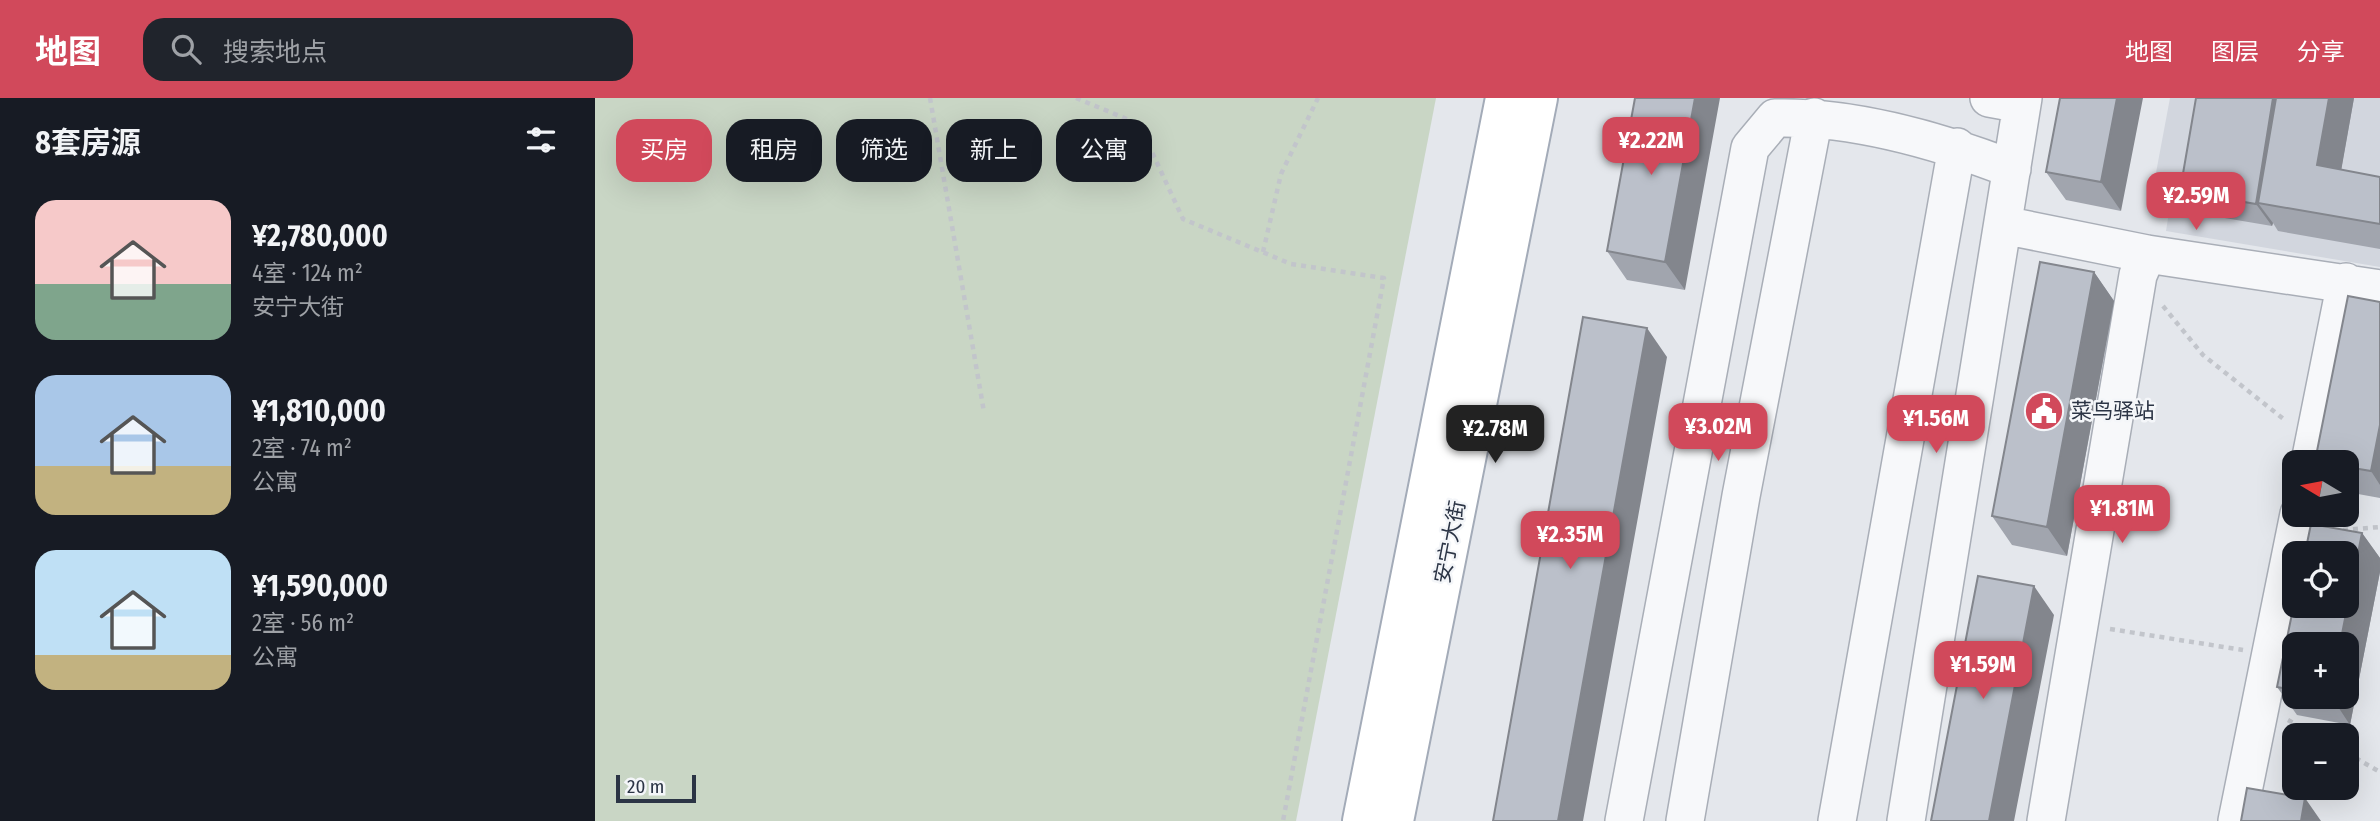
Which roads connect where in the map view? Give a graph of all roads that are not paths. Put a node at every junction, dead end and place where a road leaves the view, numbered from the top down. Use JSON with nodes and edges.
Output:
{"nodes":[{"id":1,"x":1505,"y":98,"type":"edge"},
{"id":2,"x":1538,"y":98,"type":"edge"},
{"id":3,"x":2011,"y":100,"type":"edge"},
{"id":4,"x":1814,"y":117,"type":"junction"},
{"id":5,"x":1957,"y":147,"type":"junction"},
{"id":6,"x":2013,"y":169,"type":"junction"},
{"id":7,"x":2003,"y":225,"type":"junction"},
{"id":8,"x":2142,"y":265,"type":"junction"},
{"id":9,"x":2363,"y":286,"type":"edge"},
{"id":10,"x":2313,"y":450,"type":"edge"},
{"id":11,"x":2296,"y":527,"type":"edge"},
{"id":12,"x":1361,"y":821,"type":"edge"},
{"id":13,"x":1394,"y":821,"type":"edge"},
{"id":14,"x":1624,"y":821,"type":"edge"},
{"id":15,"x":1685,"y":821,"type":"edge"},
{"id":16,"x":1837,"y":821,"type":"edge"},
{"id":17,"x":1906,"y":821,"type":"edge"},
{"id":18,"x":2046,"y":821,"type":"edge"},
{"id":19,"x":2237,"y":821,"type":"edge"}],
"edges":[{"from":1,"to":12,"type":"main road","name":"安宁大街"},
{"from":2,"to":13,"type":"main road","name":"安宁大街"},
{"from":3,"to":6,"type":"street"},
{"from":4,"to":5,"type":"street"},
{"from":4,"to":14,"type":"street"},
{"from":4,"to":15,"type":"street"},
{"from":5,"to":6,"type":"street"},
{"from":5,"to":16,"type":"street"},
{"from":6,"to":7,"type":"street"},
{"from":7,"to":8,"type":"street"},
{"from":7,"to":17,"type":"street"},
{"from":8,"to":9,"type":"street"},
{"from":8,"to":18,"type":"street"},
{"from":9,"to":10,"type":"street"},
{"from":11,"to":19,"type":"street"}]}
